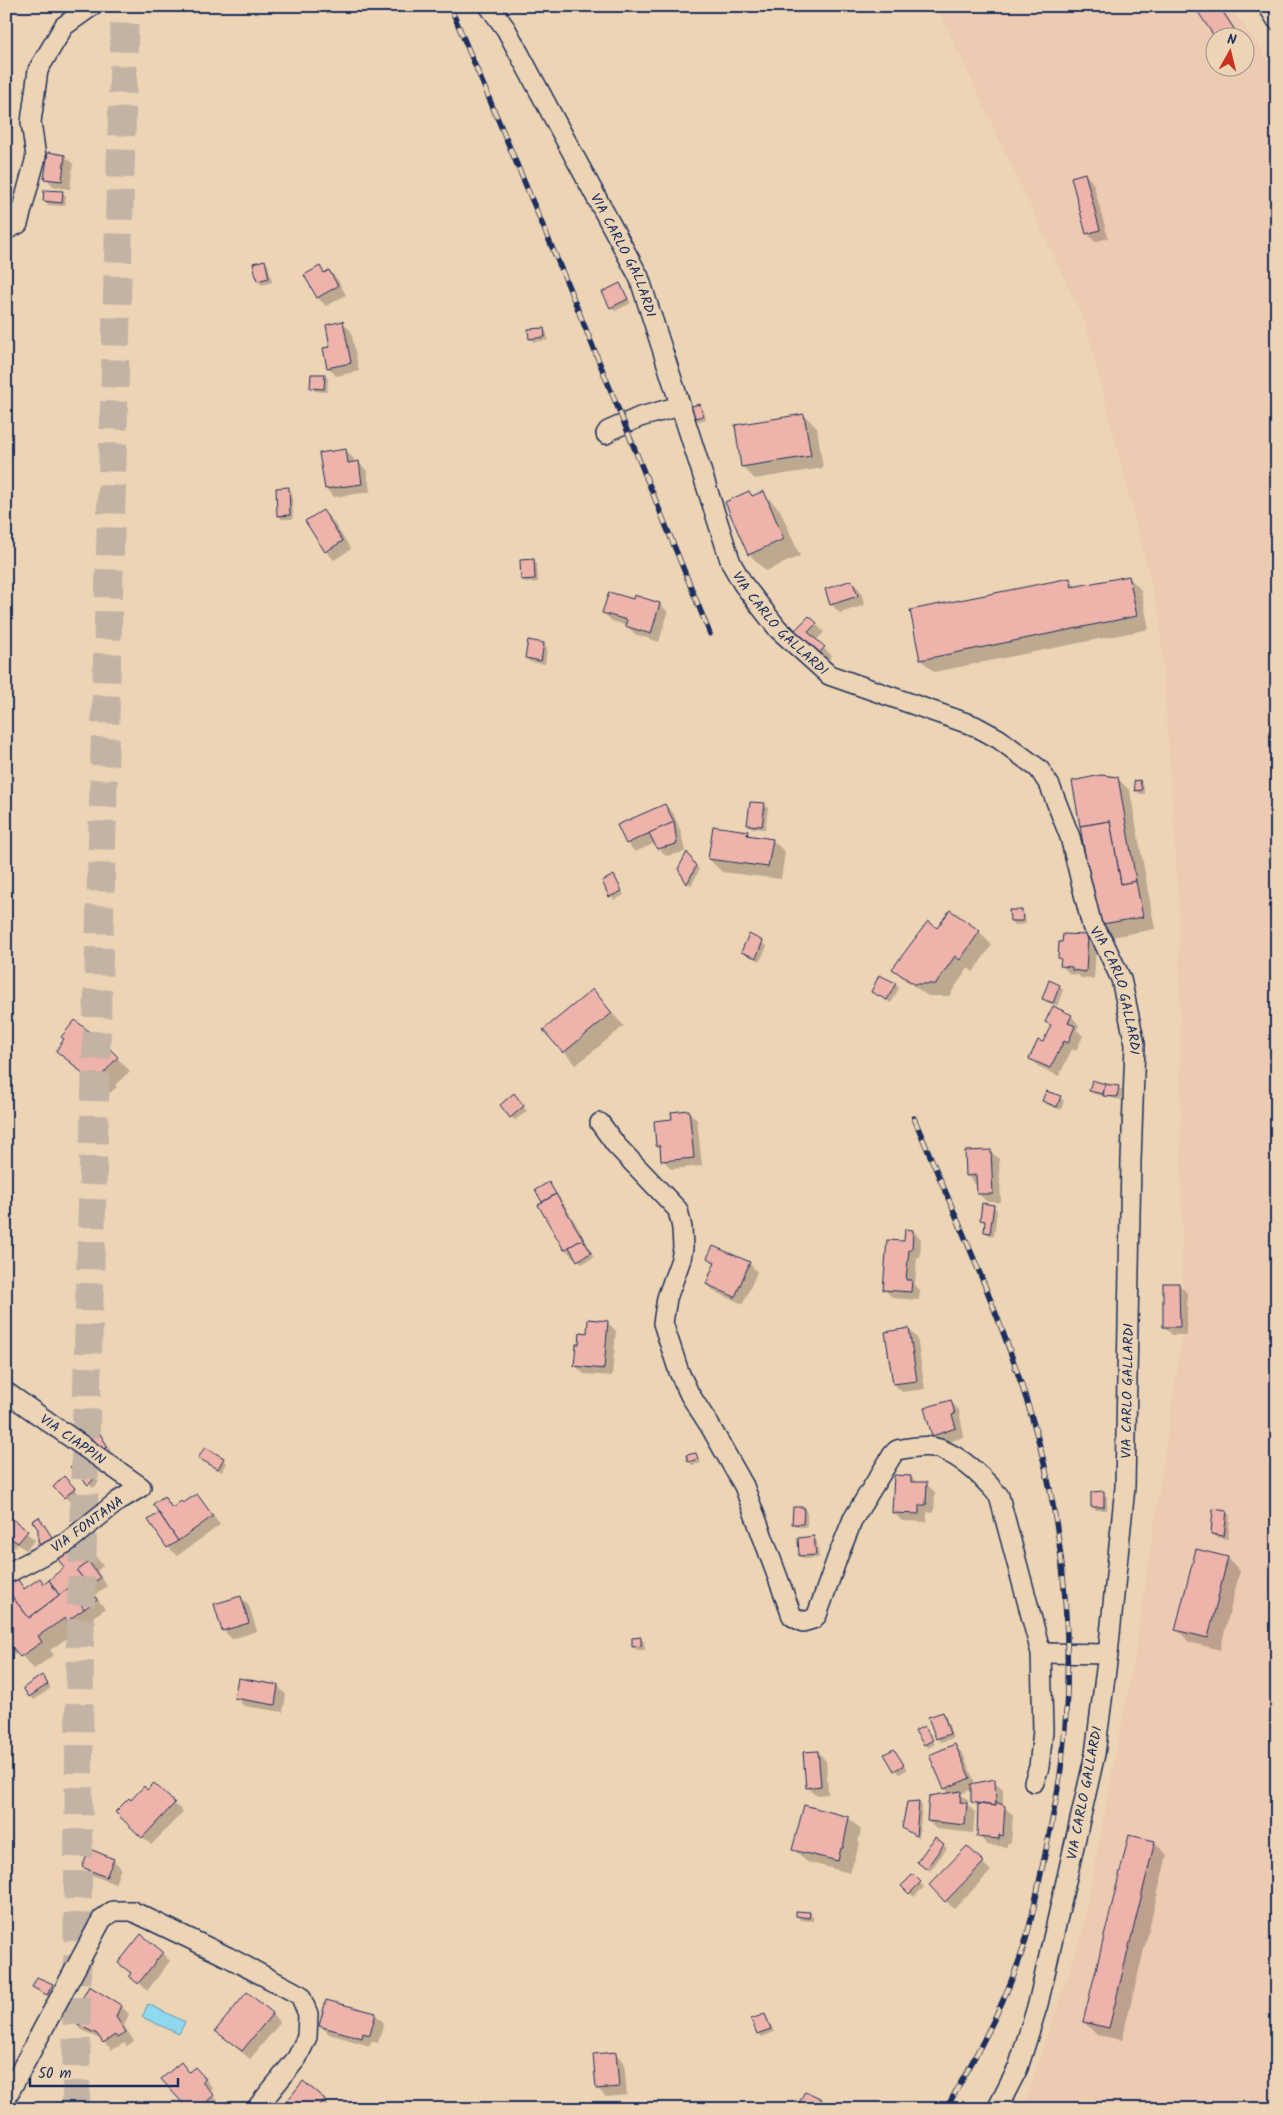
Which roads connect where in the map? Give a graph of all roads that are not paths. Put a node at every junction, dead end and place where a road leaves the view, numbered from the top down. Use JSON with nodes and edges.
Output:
{"nodes":[{"id":1,"x":92,"y":6,"type":"edge"},
{"id":2,"x":489,"y":6,"type":"edge"},
{"id":3,"x":1268,"y":6,"type":"edge"},
{"id":4,"x":1277,"y":20,"type":"edge"},
{"id":5,"x":6,"y":230,"type":"edge"},
{"id":6,"x":680,"y":406,"type":"junction"},
{"id":7,"x":606,"y":434,"type":"dead end"},
{"id":8,"x":600,"y":1123,"type":"dead end"},
{"id":9,"x":6,"y":1392,"type":"edge"},
{"id":10,"x":141,"y":1487,"type":"joint"},
{"id":11,"x":6,"y":1574,"type":"edge"},
{"id":12,"x":1041,"y":1653,"type":"junction"},
{"id":13,"x":1108,"y":1654,"type":"junction"},
{"id":14,"x":1034,"y":1782,"type":"dead end"},
{"id":15,"x":6,"y":2098,"type":"edge"},
{"id":16,"x":256,"y":2109,"type":"edge"},
{"id":17,"x":997,"y":2109,"type":"edge"}],
"edges":[{"from":1,"to":5,"type":"street"},
{"from":2,"to":6,"type":"street","name":"VIA CARLO GALLARDI"},
{"from":3,"to":4,"type":"street"},
{"from":6,"to":7,"type":"street"},
{"from":6,"to":13,"type":"street","name":"VIA CARLO GALLARDI"},
{"from":8,"to":12,"type":"street"},
{"from":9,"to":10,"type":"street","name":"VIA CIAPPIN"},
{"from":10,"to":11,"type":"street","name":"VIA FONTANA"},
{"from":12,"to":13,"type":"street"},
{"from":12,"to":14,"type":"street"},
{"from":13,"to":17,"type":"street","name":"VIA CARLO GALLARDI"},
{"from":15,"to":16,"type":"street"}]}
